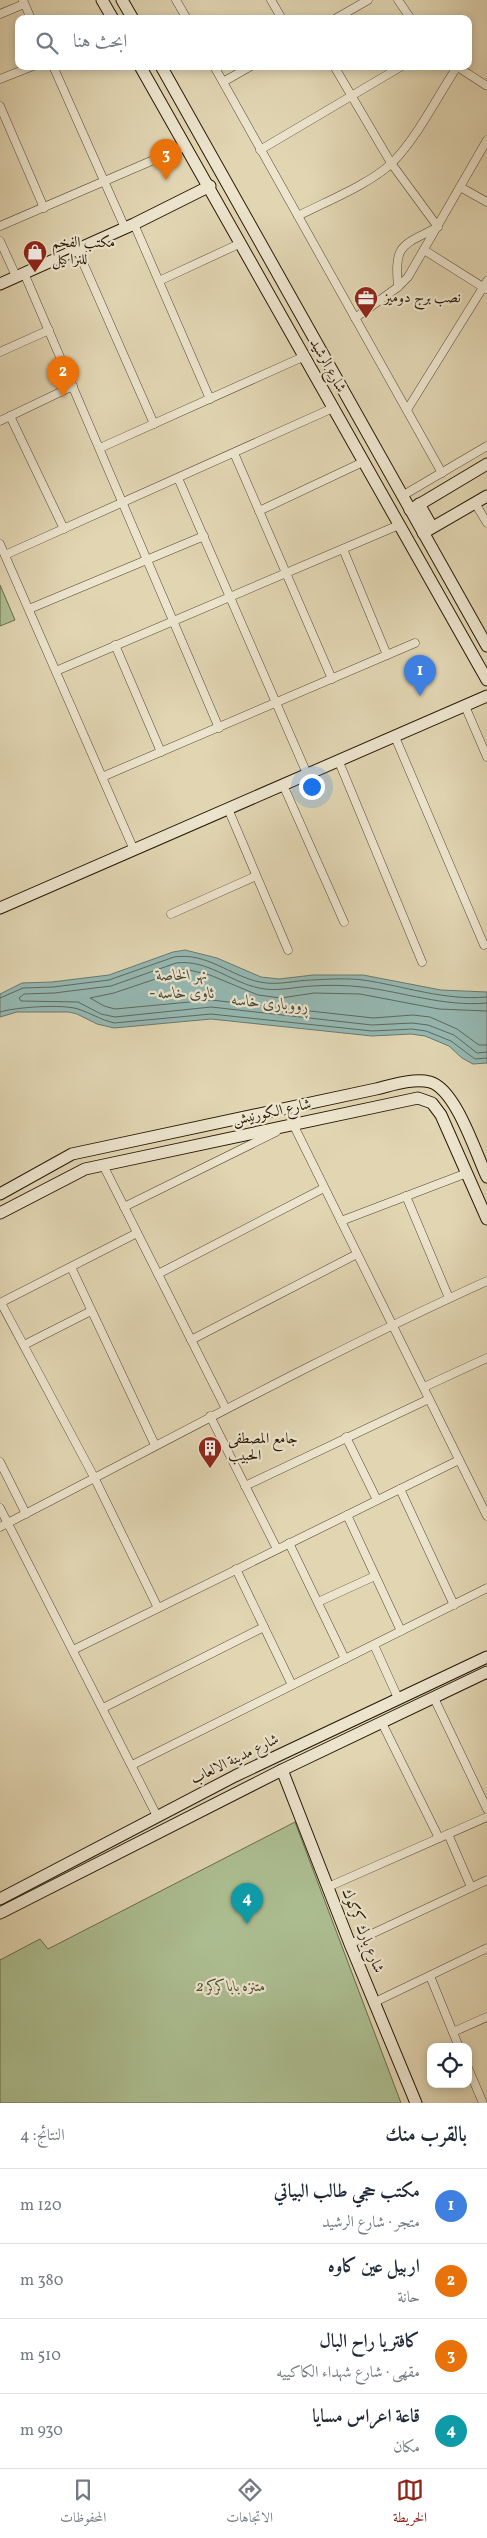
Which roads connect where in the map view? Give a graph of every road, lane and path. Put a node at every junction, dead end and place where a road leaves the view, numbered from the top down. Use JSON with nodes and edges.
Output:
{"nodes":[{"id":1,"x":102,"y":0,"type":"edge"},
{"id":2,"x":122,"y":0,"type":"edge"},
{"id":3,"x":176,"y":0,"type":"edge"},
{"id":4,"x":271,"y":0,"type":"edge"},
{"id":5,"x":368,"y":0,"type":"edge"},
{"id":6,"x":398,"y":0,"type":"edge"},
{"id":7,"x":24,"y":2,"type":"edge"},
{"id":8,"x":354,"y":3,"type":"edge"},
{"id":9,"x":0,"y":14,"type":"edge"},
{"id":10,"x":29,"y":15,"type":"edge"},
{"id":11,"x":111,"y":15,"type":"edge"},
{"id":12,"x":131,"y":15,"type":"edge"},
{"id":13,"x":185,"y":15,"type":"edge"},
{"id":14,"x":280,"y":15,"type":"edge"},
{"id":15,"x":340,"y":15,"type":"edge"},
{"id":16,"x":408,"y":15,"type":"edge"},
{"id":17,"x":23,"y":70,"type":"edge"},
{"id":18,"x":55,"y":70,"type":"edge"},
{"id":19,"x":142,"y":70,"type":"edge"},
{"id":20,"x":163,"y":70,"type":"edge"},
{"id":21,"x":216,"y":70,"type":"edge"},
{"id":22,"x":244,"y":70,"type":"edge"},
{"id":23,"x":336,"y":70,"type":"edge"},
{"id":24,"x":395,"y":70,"type":"edge"},
{"id":25,"x":454,"y":70,"type":"edge"},
{"id":26,"x":461,"y":70,"type":"edge"},
{"id":27,"x":0,"y":79,"type":"edge"},
{"id":28,"x":222,"y":82,"type":"junction"},
{"id":29,"x":487,"y":86,"type":"edge"},
{"id":30,"x":350,"y":95,"type":"junction"},
{"id":31,"x":0,"y":106,"type":"edge"},
{"id":32,"x":487,"y":140,"type":"edge"},
{"id":33,"x":186,"y":146,"type":"junction"},
{"id":34,"x":260,"y":150,"type":"junction"},
{"id":35,"x":391,"y":163,"type":"junction"},
{"id":36,"x":106,"y":182,"type":"junction"},
{"id":37,"x":210,"y":186,"type":"junction"},
{"id":38,"x":460,"y":187,"type":"junction"},
{"id":39,"x":487,"y":202,"type":"edge"},
{"id":40,"x":44,"y":208,"type":"junction"},
{"id":41,"x":298,"y":216,"type":"junction"},
{"id":42,"x":0,"y":226,"type":"edge"},
{"id":43,"x":129,"y":226,"type":"junction"},
{"id":44,"x":438,"y":227,"type":"junction"},
{"id":45,"x":0,"y":241,"type":"edge"},
{"id":46,"x":241,"y":243,"type":"junction"},
{"id":47,"x":77,"y":249,"type":"junction"},
{"id":48,"x":424,"y":250,"type":"junction"},
{"id":49,"x":20,"y":275,"type":"junction"},
{"id":50,"x":159,"y":281,"type":"junction"},
{"id":51,"x":0,"y":284,"type":"edge"},
{"id":52,"x":486,"y":286,"type":"edge"},
{"id":53,"x":398,"y":287,"type":"junction"},
{"id":54,"x":302,"y":317,"type":"junction"},
{"id":55,"x":355,"y":318,"type":"junction"},
{"id":56,"x":288,"y":325,"type":"junction"},
{"id":57,"x":49,"y":330,"type":"junction"},
{"id":58,"x":0,"y":341,"type":"edge"},
{"id":59,"x":2,"y":351,"type":"edge"},
{"id":60,"x":305,"y":356,"type":"junction"},
{"id":61,"x":73,"y":386,"type":"junction"},
{"id":62,"x":210,"y":399,"type":"junction"},
{"id":63,"x":334,"y":408,"type":"junction"},
{"id":64,"x":407,"y":410,"type":"junction"},
{"id":65,"x":10,"y":416,"type":"junction"},
{"id":66,"x":0,"y":421,"type":"edge"},
{"id":67,"x":154,"y":424,"type":"junction"},
{"id":68,"x":487,"y":446,"type":"edge"},
{"id":69,"x":100,"y":448,"type":"junction"},
{"id":70,"x":234,"y":452,"type":"junction"},
{"id":71,"x":363,"y":462,"type":"junction"},
{"id":72,"x":487,"y":464,"type":"edge"},
{"id":73,"x":442,"y":473,"type":"junction"},
{"id":74,"x":178,"y":478,"type":"junction"},
{"id":75,"x":402,"y":496,"type":"junction"},
{"id":76,"x":487,"y":496,"type":"edge"},
{"id":77,"x":123,"y":502,"type":"junction"},
{"id":78,"x":475,"y":503,"type":"junction"},
{"id":79,"x":414,"y":507,"type":"junction"},
{"id":80,"x":259,"y":511,"type":"junction"},
{"id":81,"x":487,"y":523,"type":"edge"},
{"id":82,"x":398,"y":525,"type":"junction"},
{"id":83,"x":64,"y":529,"type":"junction"},
{"id":84,"x":427,"y":530,"type":"junction"},
{"id":85,"x":204,"y":536,"type":"junction"},
{"id":86,"x":0,"y":544,"type":"edge"},
{"id":87,"x":343,"y":549,"type":"junction"},
{"id":88,"x":5,"y":555,"type":"junction"},
{"id":89,"x":147,"y":560,"type":"junction"},
{"id":90,"x":285,"y":573,"type":"junction"},
{"id":91,"x":231,"y":596,"type":"junction"},
{"id":92,"x":29,"y":609,"type":"junction"},
{"id":93,"x":174,"y":621,"type":"junction"},
{"id":94,"x":415,"y":643,"type":"dead end"},
{"id":95,"x":115,"y":646,"type":"junction"},
{"id":96,"x":487,"y":646,"type":"edge"},
{"id":97,"x":387,"y":655,"type":"junction"},
{"id":98,"x":56,"y":671,"type":"junction"},
{"id":99,"x":332,"y":679,"type":"junction"},
{"id":100,"x":487,"y":680,"type":"edge"},
{"id":101,"x":487,"y":696,"type":"edge"},
{"id":102,"x":276,"y":703,"type":"junction"},
{"id":103,"x":464,"y":706,"type":"junction"},
{"id":104,"x":219,"y":728,"type":"junction"},
{"id":105,"x":395,"y":737,"type":"junction"},
{"id":106,"x":161,"y":752,"type":"junction"},
{"id":107,"x":487,"y":757,"type":"edge"},
{"id":108,"x":339,"y":762,"type":"junction"},
{"id":109,"x":308,"y":776,"type":"junction"},
{"id":110,"x":102,"y":777,"type":"junction"},
{"id":111,"x":284,"y":787,"type":"junction"},
{"id":112,"x":229,"y":810,"type":"junction"},
{"id":113,"x":134,"y":850,"type":"junction"},
{"id":114,"x":256,"y":876,"type":"junction"},
{"id":115,"x":0,"y":908,"type":"edge"},
{"id":116,"x":171,"y":914,"type":"dead end"},
{"id":117,"x":344,"y":922,"type":"dead end"},
{"id":118,"x":484,"y":945,"type":"dead end"},
{"id":119,"x":288,"y":950,"type":"dead end"},
{"id":120,"x":422,"y":962,"type":"dead end"},
{"id":121,"x":293,"y":1124,"type":"junction"},
{"id":122,"x":103,"y":1165,"type":"junction"},
{"id":123,"x":467,"y":1173,"type":"junction"},
{"id":124,"x":487,"y":1177,"type":"edge"},
{"id":125,"x":22,"y":1181,"type":"junction"},
{"id":126,"x":324,"y":1188,"type":"junction"},
{"id":127,"x":0,"y":1194,"type":"edge"},
{"id":128,"x":406,"y":1196,"type":"junction"},
{"id":129,"x":32,"y":1197,"type":"junction"},
{"id":130,"x":124,"y":1207,"type":"junction"},
{"id":131,"x":0,"y":1213,"type":"edge"},
{"id":132,"x":487,"y":1219,"type":"edge"},
{"id":133,"x":341,"y":1221,"type":"junction"},
{"id":134,"x":137,"y":1233,"type":"junction"},
{"id":135,"x":357,"y":1254,"type":"junction"},
{"id":136,"x":71,"y":1267,"type":"junction"},
{"id":137,"x":158,"y":1274,"type":"junction"},
{"id":138,"x":487,"y":1281,"type":"edge"},
{"id":139,"x":449,"y":1298,"type":"junction"},
{"id":140,"x":0,"y":1303,"type":"edge"},
{"id":141,"x":92,"y":1311,"type":"junction"},
{"id":142,"x":392,"y":1324,"type":"junction"},
{"id":143,"x":191,"y":1340,"type":"junction"},
{"id":144,"x":24,"y":1346,"type":"junction"},
{"id":145,"x":487,"y":1358,"type":"edge"},
{"id":146,"x":424,"y":1387,"type":"junction"},
{"id":147,"x":429,"y":1398,"type":"junction"},
{"id":148,"x":226,"y":1409,"type":"junction"},
{"id":149,"x":210,"y":1416,"type":"junction"},
{"id":150,"x":346,"y":1437,"type":"junction"},
{"id":151,"x":155,"y":1445,"type":"junction"},
{"id":152,"x":459,"y":1460,"type":"junction"},
{"id":153,"x":0,"y":1462,"type":"edge"},
{"id":154,"x":94,"y":1477,"type":"junction"},
{"id":155,"x":245,"y":1486,"type":"junction"},
{"id":156,"x":400,"y":1488,"type":"junction"},
{"id":157,"x":377,"y":1500,"type":"junction"},
{"id":158,"x":0,"y":1508,"type":"edge"},
{"id":159,"x":26,"y":1514,"type":"junction"},
{"id":160,"x":346,"y":1515,"type":"junction"},
{"id":161,"x":487,"y":1516,"type":"edge"},
{"id":162,"x":4,"y":1525,"type":"edge"},
{"id":163,"x":289,"y":1543,"type":"junction"},
{"id":164,"x":277,"y":1549,"type":"junction"},
{"id":165,"x":236,"y":1569,"type":"junction"},
{"id":166,"x":375,"y":1576,"type":"junction"},
{"id":167,"x":487,"y":1588,"type":"edge"},
{"id":168,"x":318,"y":1602,"type":"junction"},
{"id":169,"x":454,"y":1605,"type":"junction"},
{"id":170,"x":158,"y":1608,"type":"junction"},
{"id":171,"x":264,"y":1627,"type":"junction"},
{"id":172,"x":401,"y":1631,"type":"junction"},
{"id":173,"x":374,"y":1645,"type":"junction"},
{"id":174,"x":73,"y":1650,"type":"junction"},
{"id":175,"x":487,"y":1656,"type":"edge"},
{"id":176,"x":345,"y":1659,"type":"junction"},
{"id":177,"x":487,"y":1672,"type":"edge"},
{"id":178,"x":292,"y":1685,"type":"junction"},
{"id":179,"x":398,"y":1698,"type":"junction"},
{"id":180,"x":434,"y":1698,"type":"junction"},
{"id":181,"x":103,"y":1708,"type":"junction"},
{"id":182,"x":382,"y":1722,"type":"junction"},
{"id":183,"x":330,"y":1730,"type":"junction"},
{"id":184,"x":337,"y":1744,"type":"junction"},
{"id":185,"x":132,"y":1765,"type":"junction"},
{"id":186,"x":282,"y":1770,"type":"junction"},
{"id":187,"x":487,"y":1809,"type":"edge"},
{"id":188,"x":157,"y":1816,"type":"junction"},
{"id":189,"x":487,"y":1817,"type":"edge"},
{"id":190,"x":448,"y":1834,"type":"junction"},
{"id":191,"x":439,"y":1838,"type":"junction"},
{"id":192,"x":98,"y":1847,"type":"junction"},
{"id":193,"x":106,"y":1860,"type":"junction"},
{"id":194,"x":487,"y":1880,"type":"edge"},
{"id":195,"x":328,"y":1887,"type":"junction"},
{"id":196,"x":471,"y":1887,"type":"junction"},
{"id":197,"x":0,"y":1899,"type":"edge"},
{"id":198,"x":0,"y":1913,"type":"edge"},
{"id":199,"x":350,"y":1944,"type":"junction"},
{"id":200,"x":487,"y":1948,"type":"edge"},
{"id":201,"x":430,"y":1976,"type":"junction"},
{"id":202,"x":375,"y":2002,"type":"junction"},
{"id":203,"x":487,"y":2017,"type":"edge"},
{"id":204,"x":453,"y":2032,"type":"junction"},
{"id":205,"x":457,"y":2043,"type":"edge"},
{"id":206,"x":472,"y":2077,"type":"edge"},
{"id":207,"x":416,"y":2103,"type":"edge"},
{"id":208,"x":483,"y":2103,"type":"edge"}],
"edges":[{"from":1,"to":11,"type":"main road"},
{"from":2,"to":12,"type":"main road"},
{"from":3,"to":13,"type":"street"},
{"from":4,"to":14,"type":"street"},
{"from":5,"to":8,"type":"street"},
{"from":6,"to":16,"type":"street"},
{"from":7,"to":9,"type":"street"},
{"from":7,"to":10,"type":"street"},
{"from":8,"to":15,"type":"street"},
{"from":17,"to":27,"type":"street"},
{"from":18,"to":36,"type":"street"},
{"from":19,"to":33,"type":"main road","name":"شارع الرشيد"},
{"from":20,"to":54,"type":"main road","name":"شارع الرشيد"},
{"from":21,"to":28,"type":"street"},
{"from":22,"to":28,"type":"street"},
{"from":23,"to":30,"type":"street"},
{"from":24,"to":30,"type":"street"},
{"from":25,"to":35,"type":"street"},
{"from":26,"to":29,"type":"street"},
{"from":28,"to":34,"type":"street"},
{"from":30,"to":34,"type":"street"},
{"from":30,"to":35,"type":"street"},
{"from":31,"to":40,"type":"street"},
{"from":32,"to":38,"type":"street"},
{"from":33,"to":36,"type":"street"},
{"from":33,"to":37,"type":"main road","name":"شارع الرشيد"},
{"from":34,"to":41,"type":"street"},
{"from":35,"to":41,"type":"street"},
{"from":35,"to":44,"type":"street"},
{"from":36,"to":40,"type":"street"},
{"from":36,"to":43,"type":"street"},
{"from":37,"to":43,"type":"main road"},
{"from":37,"to":46,"type":"main road","name":"شارع الرشيد"},
{"from":38,"to":39,"type":"street"},
{"from":38,"to":44,"type":"street"},
{"from":40,"to":42,"type":"street"},
{"from":41,"to":55,"type":"street"},
{"from":43,"to":47,"type":"main road"},
{"from":43,"to":50,"type":"street"},
{"from":44,"to":48,"type":"street"},
{"from":44,"to":53,"type":"street"},
{"from":45,"to":49,"type":"street"},
{"from":46,"to":50,"type":"street"},
{"from":46,"to":56,"type":"main road","name":"شارع الرشيد"},
{"from":47,"to":49,"type":"main road"},
{"from":47,"to":67,"type":"street"},
{"from":48,"to":52,"type":"street"},
{"from":48,"to":53,"type":"street"},
{"from":49,"to":51,"type":"main road"},
{"from":49,"to":57,"type":"street"},
{"from":50,"to":62,"type":"street"},
{"from":52,"to":64,"type":"street"},
{"from":53,"to":55,"type":"street"},
{"from":54,"to":56,"type":"main road"},
{"from":54,"to":75,"type":"main road","name":"شارع الرشيد"},
{"from":55,"to":64,"type":"street"},
{"from":56,"to":60,"type":"main road","name":"شارع الرشيد"},
{"from":57,"to":59,"type":"street"},
{"from":57,"to":61,"type":"street"},
{"from":58,"to":59,"type":"street"},
{"from":60,"to":62,"type":"street"},
{"from":60,"to":63,"type":"main road","name":"شارع الرشيد"},
{"from":61,"to":65,"type":"street"},
{"from":61,"to":69,"type":"street"},
{"from":62,"to":67,"type":"street"},
{"from":63,"to":70,"type":"street"},
{"from":63,"to":71,"type":"main road","name":"شارع الرشيد"},
{"from":64,"to":73,"type":"street"},
{"from":65,"to":66,"type":"street"},
{"from":65,"to":83,"type":"street"},
{"from":67,"to":69,"type":"street"},
{"from":68,"to":73,"type":"street"},
{"from":69,"to":77,"type":"street"},
{"from":70,"to":74,"type":"street"},
{"from":70,"to":80,"type":"street"},
{"from":71,"to":80,"type":"street"},
{"from":71,"to":82,"type":"main road","name":"شارع الرشيد"},
{"from":72,"to":79,"type":"main road"},
{"from":73,"to":75,"type":"street"},
{"from":74,"to":77,"type":"street"},
{"from":74,"to":85,"type":"street"},
{"from":75,"to":79,"type":"main road","name":"شارع الرشيد"},
{"from":76,"to":78,"type":"main road"},
{"from":77,"to":83,"type":"street"},
{"from":77,"to":89,"type":"street"},
{"from":78,"to":81,"type":"street"},
{"from":78,"to":84,"type":"main road"},
{"from":79,"to":84,"type":"main road","name":"شارع الرشيد"},
{"from":80,"to":90,"type":"street"},
{"from":82,"to":87,"type":"street"},
{"from":82,"to":100,"type":"main road","name":"شارع الرشيد"},
{"from":83,"to":88,"type":"street"},
{"from":84,"to":96,"type":"main road","name":"شارع الرشيد"},
{"from":85,"to":89,"type":"street"},
{"from":85,"to":91,"type":"street"},
{"from":86,"to":88,"type":"street"},
{"from":87,"to":90,"type":"street"},
{"from":87,"to":97,"type":"street"},
{"from":88,"to":92,"type":"street"},
{"from":89,"to":92,"type":"street"},
{"from":89,"to":93,"type":"street"},
{"from":90,"to":91,"type":"street"},
{"from":90,"to":99,"type":"street"},
{"from":91,"to":93,"type":"street"},
{"from":91,"to":102,"type":"street"},
{"from":92,"to":98,"type":"street"},
{"from":93,"to":95,"type":"street"},
{"from":93,"to":104,"type":"street"},
{"from":94,"to":97,"type":"street"},
{"from":95,"to":98,"type":"street"},
{"from":95,"to":106,"type":"street"},
{"from":97,"to":99,"type":"street"},
{"from":98,"to":110,"type":"street"},
{"from":99,"to":102,"type":"street"},
{"from":101,"to":103,"type":"main road"},
{"from":102,"to":104,"type":"street"},
{"from":102,"to":109,"type":"street"},
{"from":103,"to":105,"type":"main road"},
{"from":103,"to":107,"type":"street"},
{"from":104,"to":106,"type":"street"},
{"from":105,"to":108,"type":"main road"},
{"from":105,"to":118,"type":"street"},
{"from":106,"to":110,"type":"street"},
{"from":108,"to":109,"type":"main road"},
{"from":108,"to":120,"type":"street"},
{"from":109,"to":111,"type":"main road"},
{"from":110,"to":113,"type":"street"},
{"from":111,"to":112,"type":"main road"},
{"from":111,"to":117,"type":"street"},
{"from":112,"to":113,"type":"main road"},
{"from":112,"to":114,"type":"street"},
{"from":113,"to":115,"type":"main road"},
{"from":114,"to":116,"type":"street"},
{"from":114,"to":119,"type":"street"},
{"from":121,"to":122,"type":"main road","name":"شارع الكورنيش"},
{"from":121,"to":123,"type":"main road","name":"شارع الكورنيش"},
{"from":121,"to":126,"type":"street"},
{"from":121,"to":130,"type":"street"},
{"from":122,"to":129,"type":"main road","name":"شارع الكورنيش"},
{"from":122,"to":130,"type":"street"},
{"from":123,"to":128,"type":"street"},
{"from":123,"to":132,"type":"main road","name":"شارع الكورنيش"},
{"from":124,"to":125,"type":"main road","name":"شارع الكورنيش"},
{"from":125,"to":127,"type":"main road","name":"شارع الكورنيش"},
{"from":125,"to":129,"type":"main road"},
{"from":126,"to":133,"type":"street"},
{"from":126,"to":137,"type":"street"},
{"from":128,"to":133,"type":"street"},
{"from":128,"to":139,"type":"street"},
{"from":129,"to":131,"type":"main road","name":"شارع الكورنيش"},
{"from":130,"to":134,"type":"street"},
{"from":133,"to":135,"type":"street"},
{"from":134,"to":136,"type":"street"},
{"from":134,"to":137,"type":"street"},
{"from":135,"to":142,"type":"street"},
{"from":135,"to":143,"type":"street"},
{"from":136,"to":140,"type":"street"},
{"from":136,"to":141,"type":"street"},
{"from":137,"to":143,"type":"street"},
{"from":138,"to":139,"type":"street"},
{"from":139,"to":142,"type":"street"},
{"from":140,"to":144,"type":"street"},
{"from":141,"to":144,"type":"street"},
{"from":141,"to":151,"type":"street"},
{"from":142,"to":146,"type":"street"},
{"from":142,"to":148,"type":"street"},
{"from":143,"to":148,"type":"street"},
{"from":144,"to":154,"type":"street"},
{"from":145,"to":146,"type":"street"},
{"from":146,"to":147,"type":"street"},
{"from":147,"to":150,"type":"street"},
{"from":147,"to":152,"type":"street"},
{"from":148,"to":149,"type":"street"},
{"from":149,"to":151,"type":"street"},
{"from":149,"to":155,"type":"street"},
{"from":150,"to":155,"type":"street"},
{"from":150,"to":157,"type":"street"},
{"from":151,"to":154,"type":"street"},
{"from":152,"to":156,"type":"street"},
{"from":152,"to":161,"type":"street"},
{"from":153,"to":159,"type":"street"},
{"from":154,"to":159,"type":"street"},
{"from":154,"to":170,"type":"street"},
{"from":155,"to":164,"type":"street"},
{"from":156,"to":157,"type":"street"},
{"from":156,"to":169,"type":"street"},
{"from":157,"to":160,"type":"street"},
{"from":158,"to":162,"type":"street"},
{"from":159,"to":162,"type":"street"},
{"from":160,"to":163,"type":"street"},
{"from":160,"to":166,"type":"street"},
{"from":162,"to":174,"type":"street"},
{"from":163,"to":164,"type":"street"},
{"from":163,"to":168,"type":"street"},
{"from":164,"to":165,"type":"street"},
{"from":165,"to":170,"type":"street"},
{"from":165,"to":171,"type":"street"},
{"from":166,"to":168,"type":"street"},
{"from":166,"to":172,"type":"street"},
{"from":167,"to":169,"type":"street"},
{"from":168,"to":176,"type":"street"},
{"from":169,"to":172,"type":"street"},
{"from":170,"to":174,"type":"street"},
{"from":171,"to":178,"type":"street"},
{"from":171,"to":181,"type":"street"},
{"from":172,"to":173,"type":"street"},
{"from":173,"to":176,"type":"street"},
{"from":173,"to":179,"type":"street"},
{"from":174,"to":181,"type":"street"},
{"from":175,"to":179,"type":"main road","name":"شارع مدينة الالعاب"},
{"from":176,"to":178,"type":"street"},
{"from":177,"to":180,"type":"main road","name":"شارع مدينة الالعاب"},
{"from":178,"to":185,"type":"street"},
{"from":179,"to":183,"type":"main road","name":"شارع مدينة الالعاب"},
{"from":180,"to":182,"type":"main road","name":"شارع مدينة الالعاب"},
{"from":180,"to":187,"type":"street"},
{"from":181,"to":185,"type":"street"},
{"from":182,"to":184,"type":"main road","name":"شارع مدينة الالعاب"},
{"from":182,"to":191,"type":"street"},
{"from":183,"to":184,"type":"main road"},
{"from":183,"to":188,"type":"main road","name":"شارع مدينة الالعاب"},
{"from":184,"to":186,"type":"main road","name":"شارع مدينة الالعاب"},
{"from":185,"to":188,"type":"street"},
{"from":186,"to":193,"type":"main road","name":"شارع مدينة الالعاب"},
{"from":186,"to":195,"type":"main road","name":"شارع بارك كركوك"},
{"from":188,"to":192,"type":"main road","name":"شارع مدينة الالعاب"},
{"from":189,"to":190,"type":"street"},
{"from":190,"to":191,"type":"street"},
{"from":190,"to":196,"type":"street"},
{"from":191,"to":195,"type":"street"},
{"from":192,"to":193,"type":"main road"},
{"from":192,"to":197,"type":"main road","name":"شارع مدينة الالعاب"},
{"from":193,"to":198,"type":"main road","name":"شارع مدينة الالعاب"},
{"from":194,"to":196,"type":"street"},
{"from":195,"to":199,"type":"main road","name":"شارع بارك كركوك"},
{"from":196,"to":199,"type":"street"},
{"from":199,"to":202,"type":"main road","name":"شارع بارك كركوك"},
{"from":200,"to":201,"type":"street"},
{"from":201,"to":202,"type":"street"},
{"from":201,"to":204,"type":"street"},
{"from":202,"to":207,"type":"main road","name":"شارع بارك كركوك"},
{"from":203,"to":204,"type":"street"},
{"from":204,"to":205,"type":"street"},
{"from":206,"to":208,"type":"street"}]}
